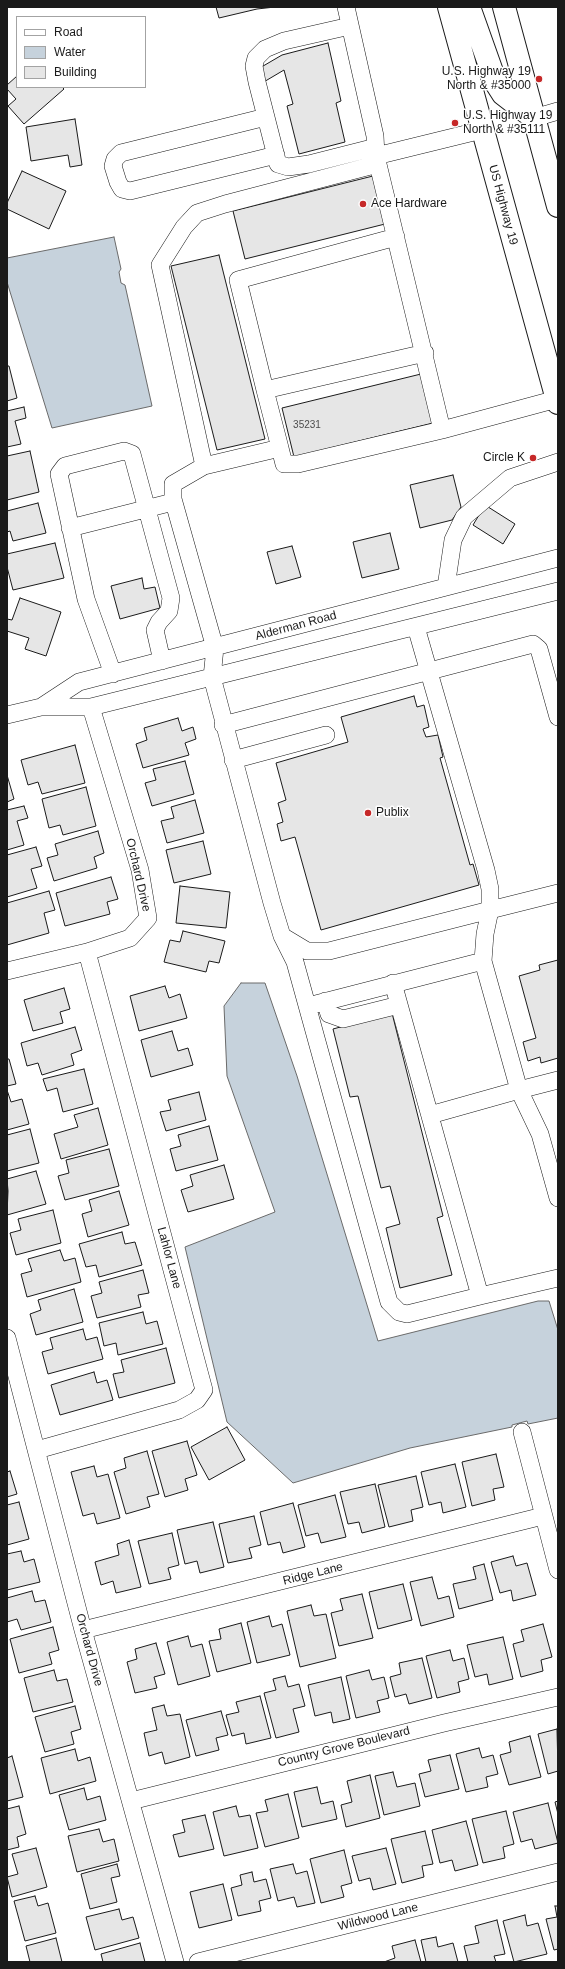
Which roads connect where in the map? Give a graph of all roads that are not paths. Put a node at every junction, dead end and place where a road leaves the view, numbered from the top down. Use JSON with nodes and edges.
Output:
{"nodes":[{"id":1,"x":346,"y":7,"type":"edge"},
{"id":2,"x":449,"y":7,"type":"edge"},
{"id":3,"x":469,"y":7,"type":"edge"},
{"id":4,"x":504,"y":7,"type":"edge"},
{"id":5,"x":350,"y":26,"type":"junction"},
{"id":6,"x":558,"y":112,"type":"edge"},
{"id":7,"x":266,"y":117,"type":"junction"},
{"id":8,"x":534,"y":118,"type":"junction"},
{"id":9,"x":482,"y":130,"type":"junction"},
{"id":10,"x":377,"y":156,"type":"junction"},
{"id":11,"x":277,"y":160,"type":"junction"},
{"id":12,"x":558,"y":206,"type":"edge"},
{"id":13,"x":396,"y":236,"type":"junction"},
{"id":14,"x":425,"y":353,"type":"junction"},
{"id":15,"x":265,"y":390,"type":"junction"},
{"id":16,"x":557,"y":401,"type":"edge"},
{"id":17,"x":442,"y":430,"type":"junction"},
{"id":18,"x":280,"y":448,"type":"junction"},
{"id":19,"x":558,"y":462,"type":"edge"},
{"id":20,"x":204,"y":466,"type":"junction"},
{"id":21,"x":174,"y":502,"type":"junction"},
{"id":22,"x":147,"y":508,"type":"junction"},
{"id":23,"x":70,"y":528,"type":"junction"},
{"id":24,"x":558,"y":558,"type":"edge"},
{"id":25,"x":446,"y":587,"type":"junction"},
{"id":26,"x":558,"y":591,"type":"edge"},
{"id":27,"x":416,"y":627,"type":"junction"},
{"id":28,"x":215,"y":648,"type":"junction"},
{"id":29,"x":162,"y":661,"type":"junction"},
{"id":30,"x":428,"y":671,"type":"junction"},
{"id":31,"x":113,"y":674,"type":"junction"},
{"id":32,"x":212,"y":677,"type":"junction"},
{"id":33,"x":40,"y":707,"type":"junction"},
{"id":34,"x":92,"y":707,"type":"junction"},
{"id":35,"x":7,"y":715,"type":"edge"},
{"id":36,"x":558,"y":717,"type":"edge"},
{"id":37,"x":223,"y":725,"type":"junction"},
{"id":38,"x":326,"y":735,"type":"dead end"},
{"id":39,"x":233,"y":760,"type":"junction"},
{"id":40,"x":558,"y":893,"type":"edge"},
{"id":41,"x":490,"y":910,"type":"junction"},
{"id":42,"x":87,"y":952,"type":"junction"},
{"id":43,"x":301,"y":956,"type":"junction"},
{"id":44,"x":483,"y":961,"type":"junction"},
{"id":45,"x":7,"y":971,"type":"edge"},
{"id":46,"x":393,"y":983,"type":"junction"},
{"id":47,"x":325,"y":1002,"type":"junction"},
{"id":48,"x":399,"y":1005,"type":"junction"},
{"id":49,"x":308,"y":1006,"type":"junction"},
{"id":50,"x":558,"y":1080,"type":"edge"},
{"id":51,"x":519,"y":1090,"type":"junction"},
{"id":52,"x":430,"y":1115,"type":"junction"},
{"id":53,"x":558,"y":1198,"type":"edge"},
{"id":54,"x":558,"y":1278,"type":"edge"},
{"id":55,"x":480,"y":1296,"type":"junction"},
{"id":56,"x":7,"y":1338,"type":"edge"},
{"id":57,"x":522,"y":1432,"type":"dead end"},
{"id":58,"x":37,"y":1450,"type":"junction"},
{"id":59,"x":543,"y":1516,"type":"junction"},
{"id":60,"x":558,"y":1570,"type":"edge"},
{"id":61,"x":83,"y":1630,"type":"junction"},
{"id":62,"x":558,"y":1697,"type":"edge"},
{"id":63,"x":131,"y":1801,"type":"junction"},
{"id":64,"x":558,"y":1872,"type":"edge"},
{"id":65,"x":175,"y":1962,"type":"edge"},
{"id":66,"x":198,"y":1962,"type":"edge"}],
"edges":[{"from":1,"to":5,"type":"street"},
{"from":2,"to":9,"type":"highway","name":"US Highway 19"},
{"from":3,"to":8,"type":"highway"},
{"from":4,"to":8,"type":"highway"},
{"from":5,"to":7,"type":"street"},
{"from":5,"to":10,"type":"street"},
{"from":6,"to":8,"type":"street"},
{"from":7,"to":11,"type":"street"},
{"from":7,"to":11,"type":"street"},
{"from":8,"to":12,"type":"highway"},
{"from":9,"to":10,"type":"street"},
{"from":9,"to":16,"type":"highway","name":"US Highway 19"},
{"from":10,"to":11,"type":"street"},
{"from":10,"to":13,"type":"street"},
{"from":10,"to":20,"type":"street"},
{"from":13,"to":14,"type":"street"},
{"from":13,"to":15,"type":"street"},
{"from":14,"to":15,"type":"street"},
{"from":14,"to":17,"type":"street"},
{"from":15,"to":18,"type":"street"},
{"from":16,"to":17,"type":"street"},
{"from":17,"to":18,"type":"street"},
{"from":18,"to":20,"type":"street"},
{"from":19,"to":25,"type":"street"},
{"from":20,"to":21,"type":"street"},
{"from":21,"to":22,"type":"street"},
{"from":21,"to":28,"type":"street"},
{"from":22,"to":23,"type":"street"},
{"from":22,"to":23,"type":"street"},
{"from":22,"to":29,"type":"street"},
{"from":23,"to":31,"type":"street"},
{"from":24,"to":25,"type":"street","name":"Alderman Road"},
{"from":25,"to":28,"type":"street","name":"Alderman Road"},
{"from":26,"to":27,"type":"street","name":"Alderman Road"},
{"from":27,"to":30,"type":"street"},
{"from":27,"to":32,"type":"street","name":"Alderman Road"},
{"from":28,"to":29,"type":"street","name":"Alderman Road"},
{"from":28,"to":32,"type":"street"},
{"from":29,"to":31,"type":"street","name":"Alderman Road"},
{"from":30,"to":36,"type":"street"},
{"from":30,"to":37,"type":"street"},
{"from":30,"to":41,"type":"street"},
{"from":31,"to":33,"type":"street","name":"Alderman Road"},
{"from":32,"to":34,"type":"street","name":"Alderman Road"},
{"from":32,"to":37,"type":"street"},
{"from":33,"to":34,"type":"street","name":"Alderman Road"},
{"from":33,"to":35,"type":"street","name":"Alderman Road"},
{"from":34,"to":42,"type":"street","name":"Orchard Drive"},
{"from":37,"to":39,"type":"street"},
{"from":38,"to":39,"type":"street"},
{"from":39,"to":43,"type":"street"},
{"from":40,"to":41,"type":"street"},
{"from":41,"to":43,"type":"street"},
{"from":41,"to":44,"type":"street"},
{"from":42,"to":45,"type":"street","name":"Orchard Drive"},
{"from":42,"to":58,"type":"street","name":"Lahlor Lane"},
{"from":43,"to":49,"type":"street"},
{"from":44,"to":46,"type":"street"},
{"from":44,"to":51,"type":"street"},
{"from":46,"to":47,"type":"street"},
{"from":46,"to":48,"type":"street"},
{"from":47,"to":48,"type":"street"},
{"from":47,"to":49,"type":"street"},
{"from":48,"to":52,"type":"street"},
{"from":49,"to":55,"type":"street"},
{"from":50,"to":51,"type":"street"},
{"from":51,"to":52,"type":"street"},
{"from":51,"to":53,"type":"street"},
{"from":52,"to":55,"type":"street"},
{"from":54,"to":55,"type":"street"},
{"from":56,"to":58,"type":"street","name":"Orchard Drive"},
{"from":57,"to":59,"type":"street"},
{"from":58,"to":61,"type":"street","name":"Orchard Drive"},
{"from":59,"to":60,"type":"street"},
{"from":59,"to":61,"type":"street","name":"Ridge Lane"},
{"from":61,"to":63,"type":"street","name":"Orchard Drive"},
{"from":62,"to":63,"type":"street","name":"Country Grove Boulevard"},
{"from":63,"to":65,"type":"street","name":"Orchard Drive"},
{"from":64,"to":66,"type":"street","name":"Wildwood Lane"}]}
